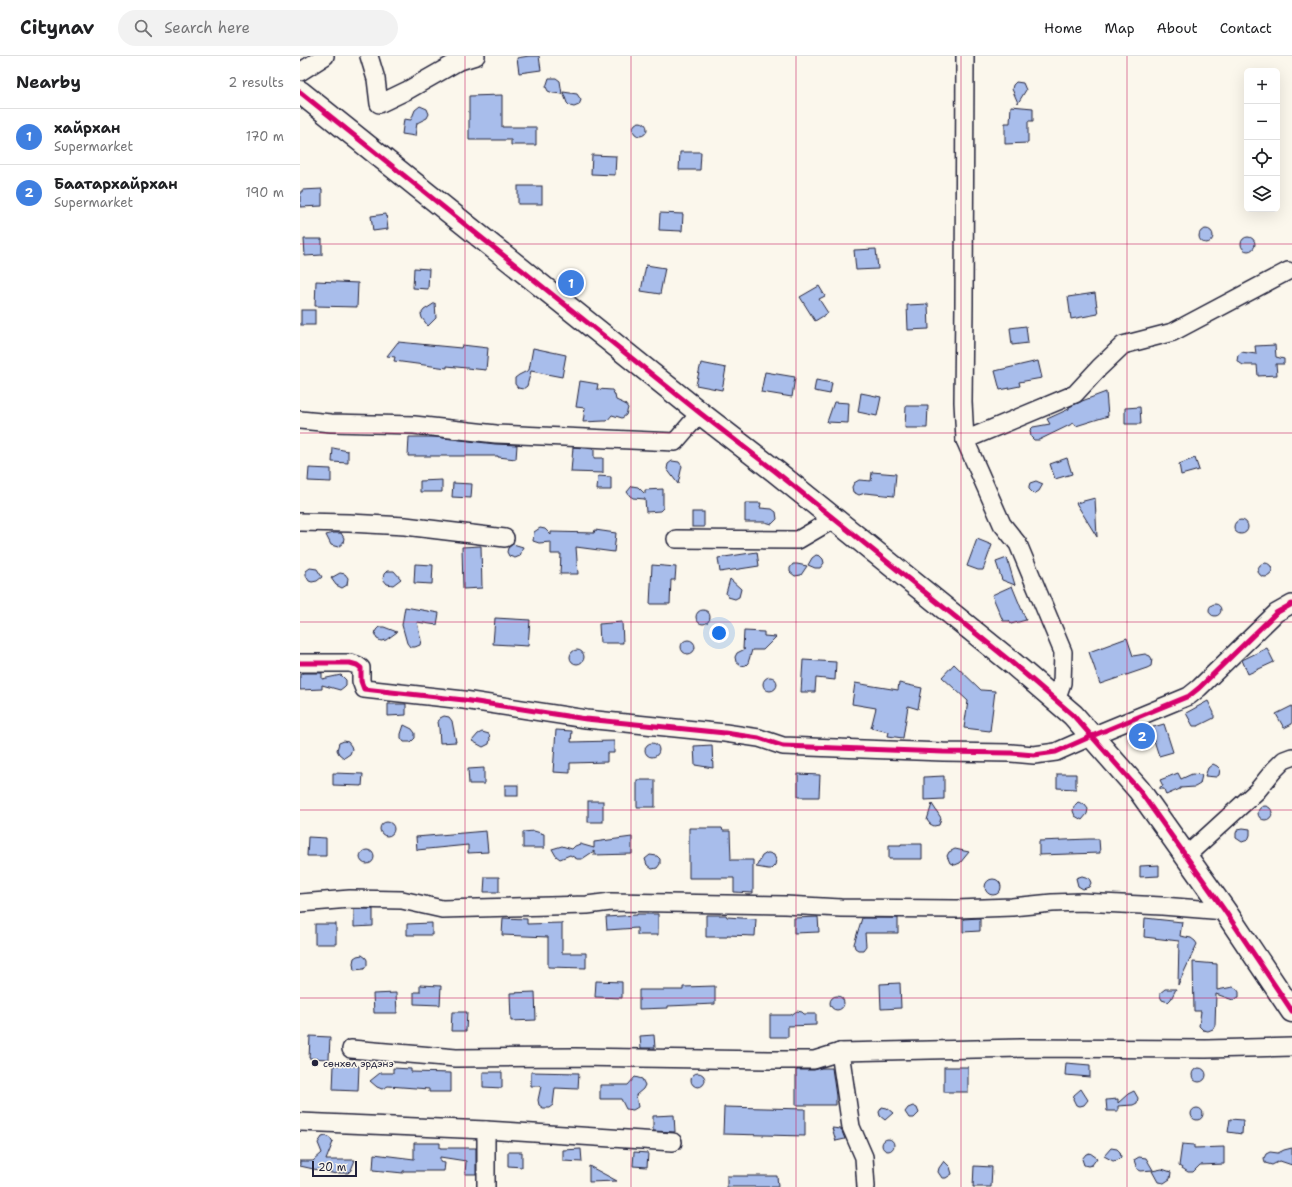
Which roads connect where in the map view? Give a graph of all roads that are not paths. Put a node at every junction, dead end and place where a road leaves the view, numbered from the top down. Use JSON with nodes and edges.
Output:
{"nodes":[{"id":1,"x":325,"y":56,"type":"edge"},
{"id":2,"x":476,"y":56,"type":"edge"},
{"id":3,"x":965,"y":56,"type":"edge"},
{"id":4,"x":372,"y":57,"type":"edge"},
{"id":5,"x":300,"y":72,"type":"edge"},
{"id":6,"x":300,"y":92,"type":"edge"},
{"id":7,"x":1288,"y":271,"type":"dead end"},
{"id":8,"x":700,"y":413,"type":"junction"},
{"id":9,"x":300,"y":420,"type":"edge"},
{"id":10,"x":965,"y":440,"type":"junction"},
{"id":11,"x":834,"y":519,"type":"junction"},
{"id":12,"x":300,"y":522,"type":"edge"},
{"id":13,"x":505,"y":538,"type":"dead end"},
{"id":14,"x":676,"y":539,"type":"dead end"},
{"id":15,"x":1292,"y":604,"type":"edge"},
{"id":16,"x":300,"y":663,"type":"edge"},
{"id":17,"x":1056,"y":700,"type":"junction"},
{"id":18,"x":1092,"y":736,"type":"junction"},
{"id":19,"x":1292,"y":757,"type":"edge"},
{"id":20,"x":1186,"y":856,"type":"junction"},
{"id":21,"x":300,"y":903,"type":"edge"},
{"id":22,"x":1225,"y":911,"type":"junction"},
{"id":23,"x":1292,"y":1011,"type":"edge"},
{"id":24,"x":1292,"y":1047,"type":"edge"},
{"id":25,"x":351,"y":1048,"type":"dead end"},
{"id":26,"x":840,"y":1052,"type":"junction"},
{"id":27,"x":300,"y":1122,"type":"edge"},
{"id":28,"x":486,"y":1130,"type":"junction"},
{"id":29,"x":673,"y":1142,"type":"dead end"},
{"id":30,"x":486,"y":1187,"type":"edge"},
{"id":31,"x":866,"y":1187,"type":"edge"}],
"edges":[{"from":1,"to":5,"type":"street"},
{"from":2,"to":4,"type":"street"},
{"from":3,"to":10,"type":"street"},
{"from":6,"to":8,"type":"street"},
{"from":7,"to":10,"type":"street"},
{"from":8,"to":9,"type":"street"},
{"from":8,"to":11,"type":"street"},
{"from":10,"to":17,"type":"street"},
{"from":11,"to":14,"type":"street"},
{"from":11,"to":17,"type":"street"},
{"from":12,"to":13,"type":"street"},
{"from":15,"to":18,"type":"street"},
{"from":16,"to":18,"type":"street"},
{"from":17,"to":18,"type":"street"},
{"from":18,"to":20,"type":"street"},
{"from":19,"to":20,"type":"street"},
{"from":20,"to":22,"type":"street"},
{"from":21,"to":22,"type":"street"},
{"from":22,"to":23,"type":"street"},
{"from":24,"to":26,"type":"street"},
{"from":25,"to":26,"type":"street"},
{"from":26,"to":31,"type":"street"},
{"from":27,"to":28,"type":"street"},
{"from":28,"to":29,"type":"street"},
{"from":28,"to":30,"type":"street"}]}
